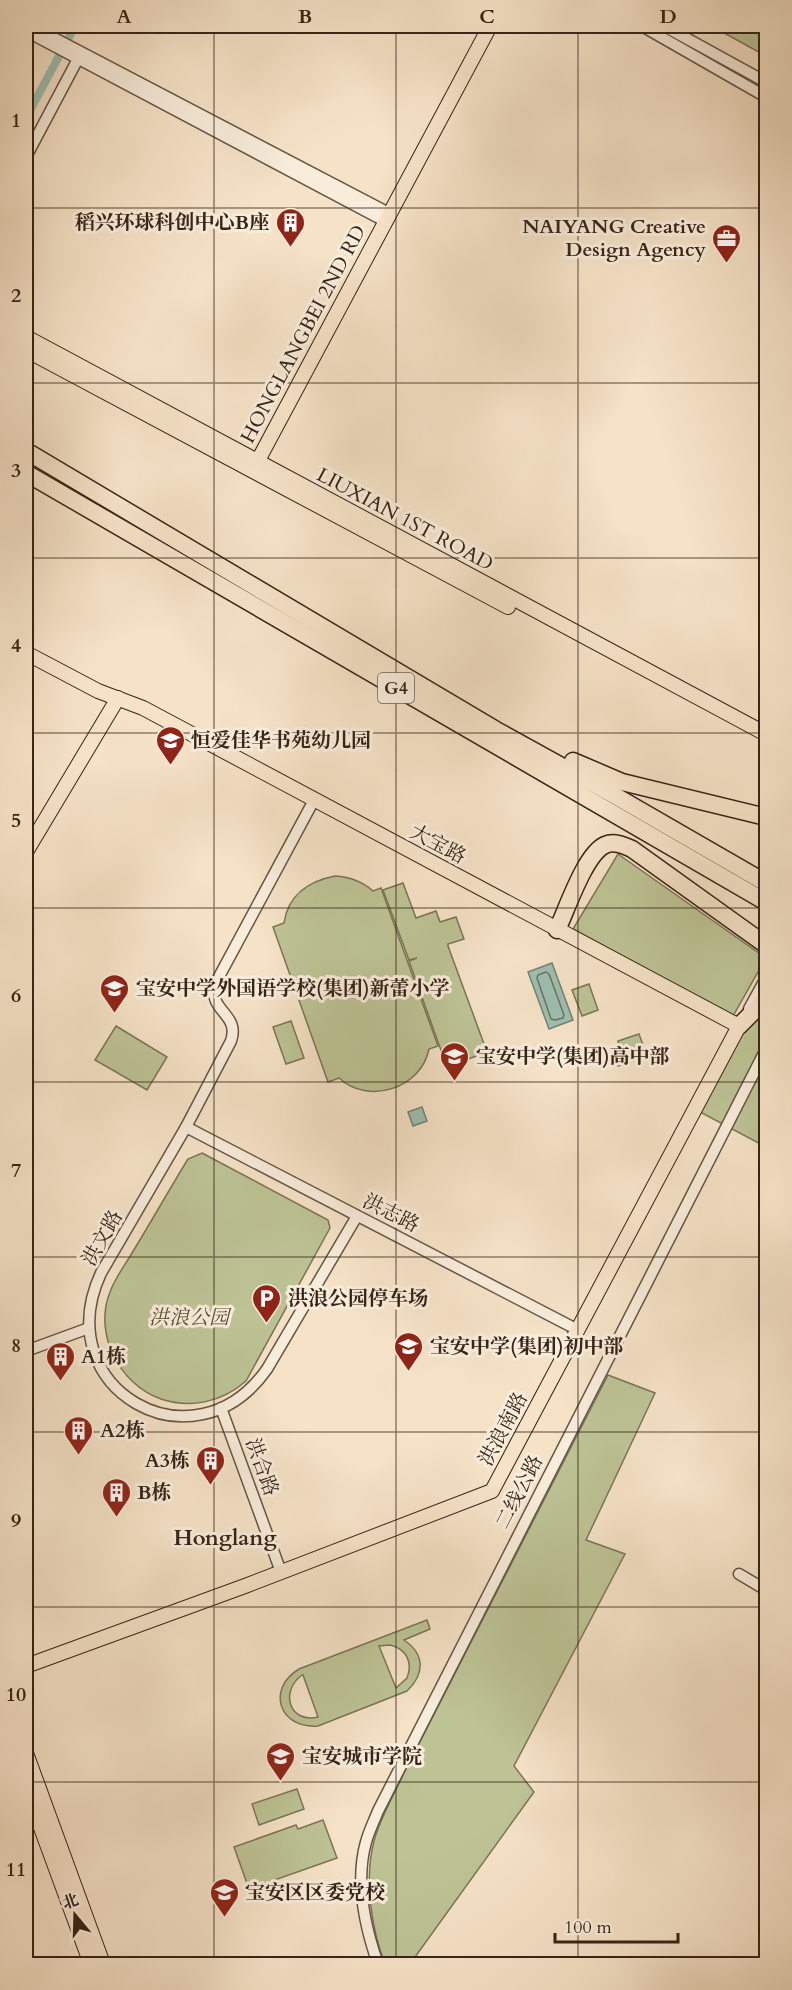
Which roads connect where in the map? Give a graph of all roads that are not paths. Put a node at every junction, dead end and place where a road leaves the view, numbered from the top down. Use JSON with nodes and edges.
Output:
{"nodes":[{"id":1,"x":31,"y":26,"type":"edge"},
{"id":2,"x":481,"y":26,"type":"edge"},
{"id":3,"x":490,"y":26,"type":"edge"},
{"id":4,"x":642,"y":26,"type":"edge"},
{"id":5,"x":664,"y":26,"type":"edge"},
{"id":6,"x":26,"y":32,"type":"edge"},
{"id":7,"x":53,"y":41,"type":"junction"},
{"id":8,"x":80,"y":56,"type":"junction"},
{"id":9,"x":766,"y":82,"type":"edge"},
{"id":10,"x":766,"y":97,"type":"edge"},
{"id":11,"x":26,"y":157,"type":"edge"},
{"id":12,"x":383,"y":215,"type":"junction"},
{"id":13,"x":26,"y":337,"type":"edge"},
{"id":14,"x":26,"y":350,"type":"edge"},
{"id":15,"x":265,"y":433,"type":"junction"},
{"id":16,"x":227,"y":445,"type":"junction"},
{"id":17,"x":26,"y":451,"type":"edge"},
{"id":18,"x":253,"y":463,"type":"junction"},
{"id":19,"x":26,"y":473,"type":"edge"},
{"id":20,"x":26,"y":645,"type":"edge"},
{"id":21,"x":26,"y":653,"type":"edge"},
{"id":22,"x":118,"y":698,"type":"junction"},
{"id":23,"x":447,"y":701,"type":"junction"},
{"id":24,"x":766,"y":734,"type":"edge"},
{"id":25,"x":766,"y":744,"type":"edge"},
{"id":26,"x":314,"y":800,"type":"junction"},
{"id":27,"x":766,"y":817,"type":"edge"},
{"id":28,"x":26,"y":852,"type":"edge"},
{"id":29,"x":766,"y":883,"type":"edge"},
{"id":30,"x":766,"y":902,"type":"edge"},
{"id":31,"x":557,"y":930,"type":"junction"},
{"id":32,"x":766,"y":945,"type":"edge"},
{"id":33,"x":766,"y":978,"type":"edge"},
{"id":34,"x":766,"y":999,"type":"edge"},
{"id":35,"x":739,"y":1026,"type":"junction"},
{"id":36,"x":766,"y":1049,"type":"edge"},
{"id":37,"x":186,"y":1127,"type":"junction"},
{"id":38,"x":357,"y":1215,"type":"junction"},
{"id":39,"x":89,"y":1328,"type":"junction"},
{"id":40,"x":578,"y":1330,"type":"junction"},
{"id":41,"x":26,"y":1352,"type":"edge"},
{"id":42,"x":221,"y":1408,"type":"junction"},
{"id":43,"x":281,"y":1572,"type":"junction"},
{"id":44,"x":738,"y":1574,"type":"dead end"},
{"id":45,"x":766,"y":1590,"type":"edge"},
{"id":46,"x":26,"y":1666,"type":"edge"},
{"id":47,"x":26,"y":1753,"type":"edge"},
{"id":48,"x":26,"y":1787,"type":"edge"},
{"id":49,"x":91,"y":1965,"type":"edge"},
{"id":50,"x":103,"y":1965,"type":"edge"},
{"id":51,"x":378,"y":1965,"type":"edge"}],
"edges":[{"from":1,"to":7,"type":"street"},
{"from":2,"to":12,"type":"main road","name":"HONGLANGBEI 2ND RD"},
{"from":3,"to":12,"type":"main road","name":"HONGLANGBEI 2ND RD"},
{"from":4,"to":10,"type":"street"},
{"from":5,"to":9,"type":"street"},
{"from":6,"to":7,"type":"street"},
{"from":7,"to":8,"type":"street"},
{"from":8,"to":11,"type":"street"},
{"from":8,"to":12,"type":"street"},
{"from":12,"to":15,"type":"main road","name":"HONGLANGBEI 2ND RD"},
{"from":12,"to":18,"type":"main road","name":"HONGLANGBEI 2ND RD"},
{"from":13,"to":16,"type":"main road","name":"LIUXIAN 1ST ROAD"},
{"from":14,"to":18,"type":"main road","name":"LIUXIAN 1ST ROAD"},
{"from":15,"to":16,"type":"main road"},
{"from":15,"to":18,"type":"main road","name":"HONGLANGBEI 2ND RD"},
{"from":16,"to":18,"type":"main road","name":"LIUXIAN 1ST ROAD"},
{"from":17,"to":23,"type":"highway","number":"G4"},
{"from":18,"to":24,"type":"main road","name":"LIUXIAN 1ST ROAD"},
{"from":18,"to":25,"type":"main road","name":"LIUXIAN 1ST ROAD"},
{"from":19,"to":30,"type":"highway","number":"G4"},
{"from":20,"to":22,"type":"main road"},
{"from":21,"to":22,"type":"main road"},
{"from":22,"to":26,"type":"main road","name":"大宝路"},
{"from":22,"to":28,"type":"main road"},
{"from":23,"to":27,"type":"highway","number":"G4"},
{"from":23,"to":29,"type":"highway","number":"G4"},
{"from":26,"to":31,"type":"main road","name":"大宝路"},
{"from":26,"to":37,"type":"street","name":"洪文路"},
{"from":31,"to":32,"type":"highway"},
{"from":31,"to":35,"type":"main road","name":"大宝路"},
{"from":33,"to":35,"type":"street","name":"洪浪南路"},
{"from":34,"to":35,"type":"highway"},
{"from":35,"to":40,"type":"main road","name":"洪浪南路"},
{"from":36,"to":51,"type":"street","name":"二线公路"},
{"from":37,"to":38,"type":"street","name":"洪志路"},
{"from":37,"to":39,"type":"street","name":"洪文路"},
{"from":38,"to":40,"type":"street","name":"洪志路"},
{"from":38,"to":42,"type":"street","name":"洪文路"},
{"from":39,"to":41,"type":"street"},
{"from":39,"to":42,"type":"street","name":"洪文路"},
{"from":40,"to":43,"type":"main road","name":"洪浪南路"},
{"from":42,"to":43,"type":"street","name":"洪合路"},
{"from":43,"to":46,"type":"main road","name":"洪浪南路"},
{"from":44,"to":45,"type":"street"},
{"from":47,"to":50,"type":"main road"},
{"from":48,"to":49,"type":"main road"}]}
